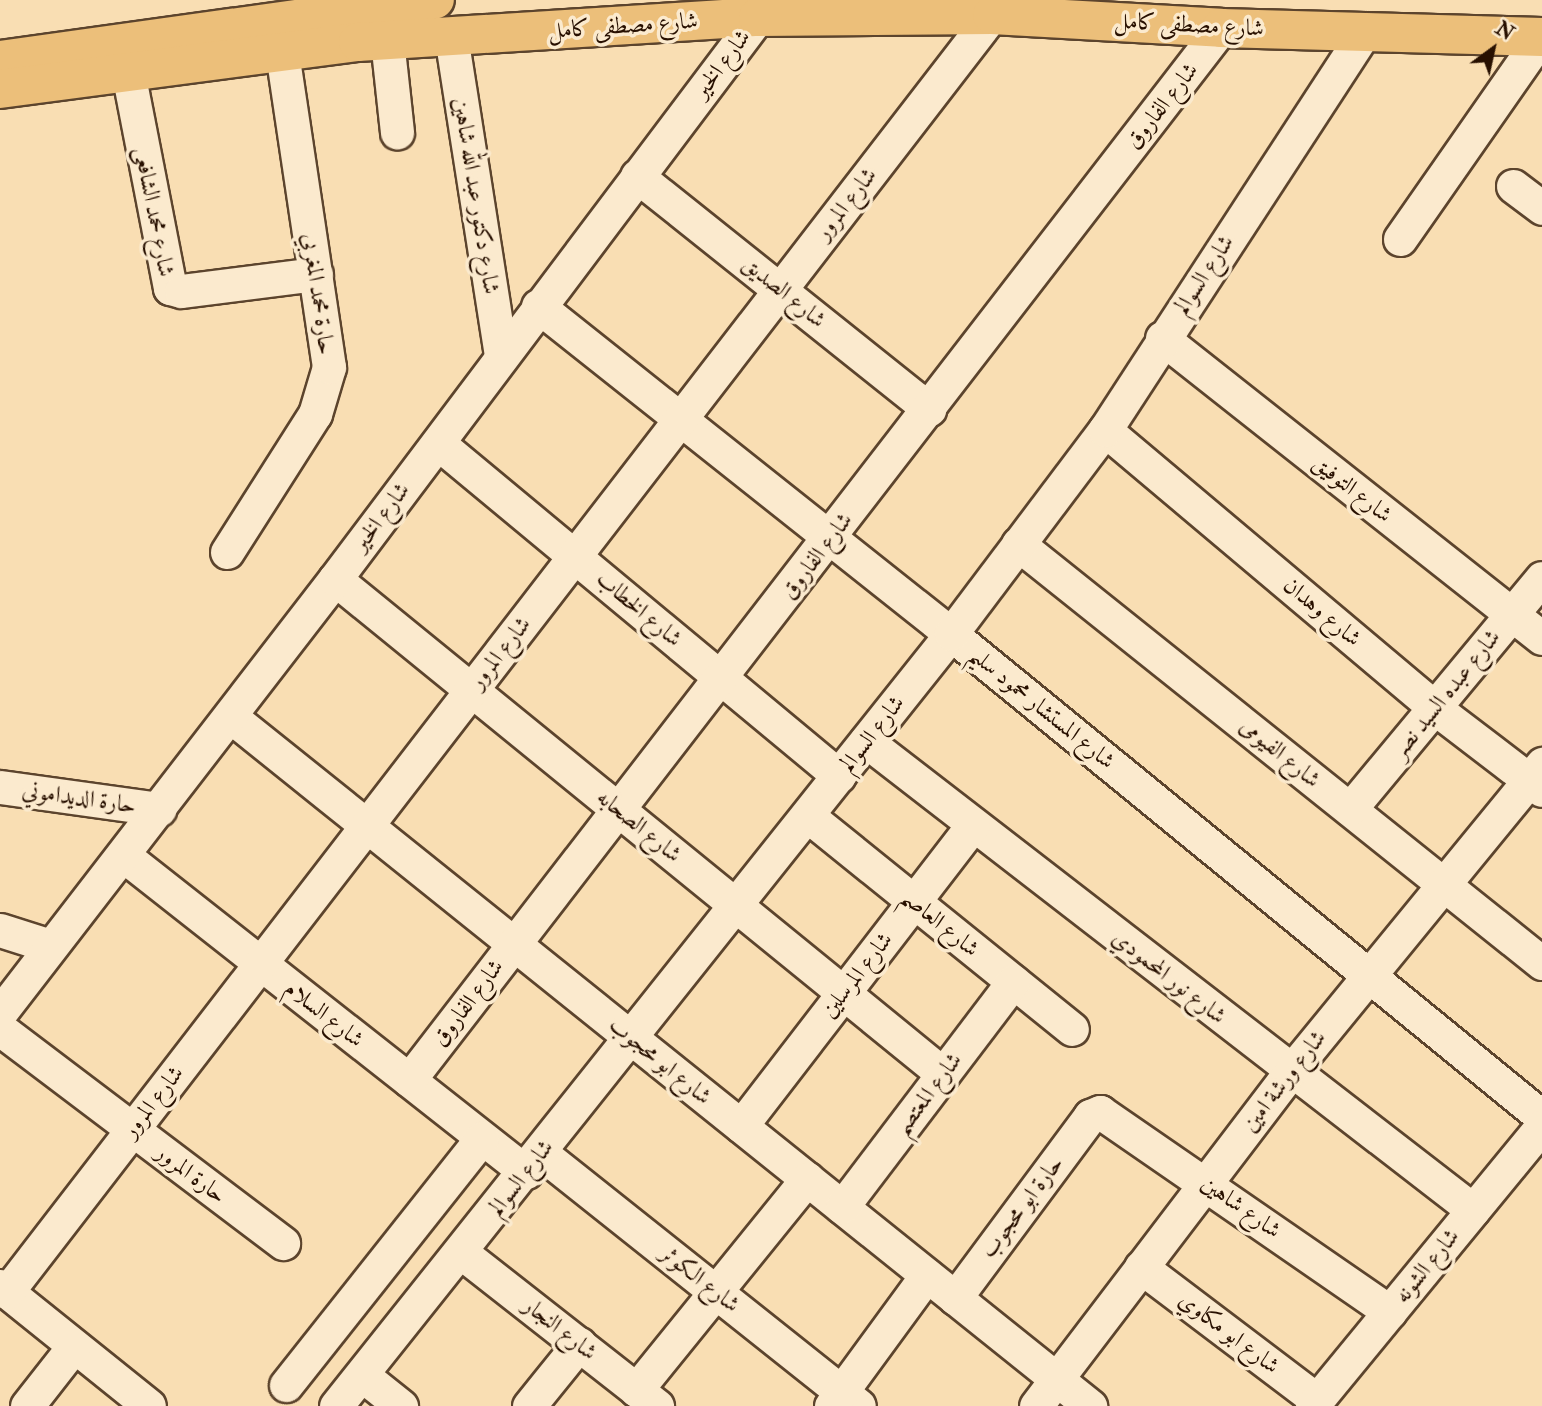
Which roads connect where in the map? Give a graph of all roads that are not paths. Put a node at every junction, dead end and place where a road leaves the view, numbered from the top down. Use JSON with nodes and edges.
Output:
{"nodes":[{"id":1,"x":435,"y":0,"type":"edge"},
{"id":2,"x":992,"y":15,"type":"junction"},
{"id":3,"x":758,"y":17,"type":"junction"},
{"id":4,"x":1221,"y":28,"type":"junction"},
{"id":5,"x":1366,"y":30,"type":"junction"},
{"id":6,"x":451,"y":36,"type":"junction"},
{"id":7,"x":1542,"y":37,"type":"edge"},
{"id":8,"x":387,"y":40,"type":"junction"},
{"id":9,"x":282,"y":52,"type":"junction"},
{"id":10,"x":0,"y":60,"type":"edge"},
{"id":11,"x":128,"y":72,"type":"junction"},
{"id":12,"x":0,"y":89,"type":"edge"},
{"id":13,"x":397,"y":132,"type":"dead end"},
{"id":14,"x":637,"y":176,"type":"junction"},
{"id":15,"x":1513,"y":186,"type":"dead end"},
{"id":16,"x":1542,"y":208,"type":"edge"},
{"id":17,"x":1400,"y":239,"type":"dead end"},
{"id":18,"x":316,"y":274,"type":"junction"},
{"id":19,"x":781,"y":289,"type":"junction"},
{"id":20,"x":538,"y":306,"type":"junction"},
{"id":21,"x":1162,"y":338,"type":"junction"},
{"id":22,"x":501,"y":356,"type":"junction"},
{"id":23,"x":929,"y":409,"type":"junction"},
{"id":24,"x":680,"y":420,"type":"junction"},
{"id":25,"x":1105,"y":430,"type":"junction"},
{"id":26,"x":438,"y":443,"type":"junction"},
{"id":27,"x":829,"y":540,"type":"junction"},
{"id":28,"x":1018,"y":544,"type":"junction"},
{"id":29,"x":227,"y":552,"type":"dead end"},
{"id":30,"x":575,"y":556,"type":"junction"},
{"id":31,"x":1542,"y":578,"type":"edge"},
{"id":32,"x":334,"y":579,"type":"junction"},
{"id":33,"x":1511,"y":615,"type":"junction"},
{"id":34,"x":951,"y":634,"type":"junction"},
{"id":35,"x":1542,"y":638,"type":"edge"},
{"id":36,"x":723,"y":679,"type":"junction"},
{"id":37,"x":471,"y":690,"type":"junction"},
{"id":38,"x":1436,"y":709,"type":"junction"},
{"id":39,"x":230,"y":716,"type":"junction"},
{"id":40,"x":866,"y":741,"type":"junction"},
{"id":41,"x":839,"y":776,"type":"junction"},
{"id":42,"x":1537,"y":778,"type":"edge"},
{"id":43,"x":0,"y":787,"type":"edge"},
{"id":44,"x":159,"y":808,"type":"junction"},
{"id":45,"x":616,"y":808,"type":"junction"},
{"id":46,"x":1350,"y":809,"type":"junction"},
{"id":47,"x":808,"y":816,"type":"junction"},
{"id":48,"x":973,"y":825,"type":"junction"},
{"id":49,"x":366,"y":826,"type":"junction"},
{"id":50,"x":123,"y":855,"type":"junction"},
{"id":51,"x":1442,"y":883,"type":"junction"},
{"id":52,"x":914,"y":902,"type":"junction"},
{"id":53,"x":736,"y":905,"type":"junction"},
{"id":54,"x":0,"y":930,"type":"edge"},
{"id":55,"x":513,"y":944,"type":"junction"},
{"id":56,"x":50,"y":946,"type":"junction"},
{"id":57,"x":260,"y":963,"type":"junction"},
{"id":58,"x":1542,"y":963,"type":"edge"},
{"id":59,"x":1368,"y":975,"type":"junction"},
{"id":60,"x":1013,"y":982,"type":"junction"},
{"id":61,"x":844,"y":993,"type":"junction"},
{"id":62,"x":0,"y":1013,"type":"edge"},
{"id":63,"x":0,"y":1029,"type":"edge"},
{"id":64,"x":1072,"y":1029,"type":"dead end"},
{"id":65,"x":631,"y":1038,"type":"junction"},
{"id":66,"x":1291,"y":1071,"type":"junction"},
{"id":67,"x":943,"y":1074,"type":"junction"},
{"id":68,"x":409,"y":1080,"type":"junction"},
{"id":69,"x":1090,"y":1116,"type":"joint"},
{"id":70,"x":1542,"y":1116,"type":"edge"},
{"id":71,"x":741,"y":1126,"type":"junction"},
{"id":72,"x":1542,"y":1126,"type":"edge"},
{"id":73,"x":132,"y":1129,"type":"junction"},
{"id":74,"x":482,"y":1138,"type":"junction"},
{"id":75,"x":533,"y":1162,"type":"junction"},
{"id":76,"x":807,"y":1179,"type":"junction"},
{"id":77,"x":1206,"y":1183,"type":"junction"},
{"id":78,"x":842,"y":1207,"type":"junction"},
{"id":79,"x":1473,"y":1210,"type":"junction"},
{"id":80,"x":283,"y":1242,"type":"dead end"},
{"id":81,"x":462,"y":1253,"type":"junction"},
{"id":82,"x":1141,"y":1267,"type":"junction"},
{"id":83,"x":926,"y":1275,"type":"junction"},
{"id":84,"x":3,"y":1289,"type":"edge"},
{"id":85,"x":716,"y":1292,"type":"junction"},
{"id":86,"x":955,"y":1298,"type":"junction"},
{"id":87,"x":1390,"y":1311,"type":"junction"},
{"id":88,"x":579,"y":1344,"type":"junction"},
{"id":89,"x":74,"y":1346,"type":"junction"},
{"id":90,"x":362,"y":1375,"type":"junction"},
{"id":91,"x":1056,"y":1379,"type":"junction"},
{"id":92,"x":286,"y":1385,"type":"dead end"},
{"id":93,"x":647,"y":1398,"type":"edge"},
{"id":94,"x":844,"y":1401,"type":"edge"},
{"id":95,"x":1315,"y":1403,"type":"edge"},
{"id":96,"x":27,"y":1406,"type":"edge"},
{"id":97,"x":149,"y":1406,"type":"edge"},
{"id":98,"x":336,"y":1406,"type":"edge"},
{"id":99,"x":401,"y":1406,"type":"edge"},
{"id":100,"x":529,"y":1406,"type":"edge"},
{"id":101,"x":1036,"y":1406,"type":"edge"},
{"id":102,"x":1090,"y":1406,"type":"edge"}],
"edges":[{"from":1,"to":10,"type":"main road"},
{"from":2,"to":3,"type":"main road","name":"شارع مصطفى كامل"},
{"from":2,"to":4,"type":"main road","name":"شارع مصطفى كامل"},
{"from":2,"to":19,"type":"street","name":"شارع المرور"},
{"from":3,"to":6,"type":"main road","name":"شارع مصطفى كامل"},
{"from":3,"to":14,"type":"street","name":"شارع الخير"},
{"from":4,"to":5,"type":"main road","name":"شارع مصطفى كامل"},
{"from":4,"to":23,"type":"street","name":"شارع الفاروق"},
{"from":5,"to":7,"type":"main road","name":"شارع مصطفى كامل"},
{"from":5,"to":21,"type":"street","name":"شارع السوالم"},
{"from":6,"to":8,"type":"main road","name":"شارع مصطفى كامل"},
{"from":6,"to":22,"type":"street","name":"شارع دكتور عبد الله شاهين"},
{"from":7,"to":17,"type":"street"},
{"from":8,"to":9,"type":"main road","name":"شارع مصطفى كامل"},
{"from":8,"to":13,"type":"street"},
{"from":9,"to":11,"type":"main road","name":"شارع مصطفى كامل"},
{"from":9,"to":18,"type":"street","name":"حارة محمد المغربي"},
{"from":11,"to":12,"type":"main road","name":"شارع مصطفى كامل"},
{"from":11,"to":18,"type":"street","name":"شارع محمد الشافعى"},
{"from":14,"to":19,"type":"street","name":"شارع الصديق"},
{"from":14,"to":20,"type":"street","name":"شارع الخير"},
{"from":15,"to":16,"type":"street"},
{"from":18,"to":29,"type":"street","name":"حارة محمد المغربي"},
{"from":19,"to":23,"type":"street","name":"شارع الصديق"},
{"from":19,"to":24,"type":"street","name":"شارع المرور"},
{"from":20,"to":22,"type":"street","name":"شارع الخير"},
{"from":20,"to":24,"type":"street","name":"شارع المستشار محمود سليم"},
{"from":21,"to":25,"type":"street","name":"شارع السوالم"},
{"from":21,"to":33,"type":"street","name":"شارع التوفيق"},
{"from":22,"to":26,"type":"street","name":"شارع الخير"},
{"from":23,"to":27,"type":"street","name":"شارع الفاروق"},
{"from":24,"to":27,"type":"street","name":"شارع المستشار محمود سليم"},
{"from":24,"to":30,"type":"street","name":"شارع المرور"},
{"from":25,"to":28,"type":"street","name":"شارع السوالم"},
{"from":25,"to":38,"type":"street","name":"شارع وهدان"},
{"from":26,"to":30,"type":"street","name":"شارع الخطاب"},
{"from":26,"to":32,"type":"street","name":"شارع الخير"},
{"from":27,"to":34,"type":"street","name":"شارع المستشار محمود سليم"},
{"from":27,"to":36,"type":"street","name":"شارع الفاروق"},
{"from":28,"to":34,"type":"street","name":"شارع السوالم"},
{"from":28,"to":46,"type":"street","name":"شارع الفيومى"},
{"from":30,"to":36,"type":"street","name":"شارع الخطاب"},
{"from":30,"to":37,"type":"street","name":"شارع المرور"},
{"from":31,"to":33,"type":"street","name":"شارع عبده السيد نصر"},
{"from":32,"to":37,"type":"street","name":"شارع الصحابه"},
{"from":32,"to":39,"type":"street","name":"شارع الخير"},
{"from":33,"to":35,"type":"street","name":"شارع التوفيق"},
{"from":33,"to":38,"type":"street","name":"شارع عبده السيد نصر"},
{"from":34,"to":40,"type":"street","name":"شارع السوالم"},
{"from":34,"to":59,"type":"street","name":"شارع المستشار محمود سليم"},
{"from":36,"to":41,"type":"street","name":"شارع الخطاب"},
{"from":36,"to":45,"type":"street","name":"شارع الفاروق"},
{"from":37,"to":45,"type":"street","name":"شارع الصحابه"},
{"from":37,"to":49,"type":"street","name":"شارع المرور"},
{"from":38,"to":42,"type":"street","name":"شارع وهدان"},
{"from":38,"to":46,"type":"street","name":"شارع عبده السيد نصر"},
{"from":39,"to":44,"type":"street","name":"شارع الخير"},
{"from":39,"to":49,"type":"street","name":"شارع ابو محجوب"},
{"from":40,"to":41,"type":"street","name":"شارع السوالم"},
{"from":40,"to":48,"type":"street","name":"شارع نور المحمودي"},
{"from":41,"to":47,"type":"street","name":"شارع السوالم"},
{"from":42,"to":51,"type":"street","name":"شارع ورشة امين"},
{"from":43,"to":44,"type":"street","name":"حارة الديداموني"},
{"from":44,"to":50,"type":"street","name":"شارع الخير"},
{"from":45,"to":53,"type":"street","name":"شارع الصحابه"},
{"from":45,"to":55,"type":"street","name":"شارع الفاروق"},
{"from":46,"to":51,"type":"street","name":"شارع الفيومى"},
{"from":47,"to":52,"type":"street","name":"شارع العاصم"},
{"from":47,"to":53,"type":"street","name":"شارع السوالم"},
{"from":48,"to":52,"type":"street","name":"شارع المرسلين"},
{"from":48,"to":66,"type":"street","name":"شارع نور المحمودي"},
{"from":49,"to":55,"type":"street","name":"شارع ابو محجوب"},
{"from":49,"to":57,"type":"street","name":"شارع المرور"},
{"from":50,"to":56,"type":"street","name":"شارع الخير"},
{"from":50,"to":57,"type":"street","name":"شارع السلام"},
{"from":51,"to":58,"type":"street","name":"شارع الفيومى"},
{"from":51,"to":59,"type":"street","name":"شارع ورشة امين"},
{"from":52,"to":60,"type":"street","name":"شارع العاصم"},
{"from":52,"to":61,"type":"street","name":"شارع المرسلين"},
{"from":53,"to":61,"type":"street","name":"شارع الصحابه"},
{"from":53,"to":65,"type":"street","name":"شارع السوالم"},
{"from":54,"to":56,"type":"street"},
{"from":55,"to":65,"type":"street","name":"شارع ابو محجوب"},
{"from":55,"to":68,"type":"street","name":"شارع الفاروق"},
{"from":56,"to":62,"type":"street","name":"شارع الخير"},
{"from":57,"to":68,"type":"street","name":"شارع السلام"},
{"from":57,"to":73,"type":"street","name":"شارع المرور"},
{"from":59,"to":66,"type":"street","name":"شارع ورشة امين"},
{"from":59,"to":70,"type":"street","name":"شارع المستشار محمود سليم"},
{"from":60,"to":64,"type":"street","name":"شارع العاصم"},
{"from":60,"to":67,"type":"street","name":"شارع المعتصم"},
{"from":61,"to":67,"type":"street","name":"شارع الصحابه"},
{"from":61,"to":71,"type":"street","name":"شارع المرسلين"},
{"from":63,"to":73,"type":"street","name":"حارة المرور"},
{"from":65,"to":71,"type":"street","name":"شارع ابو محجوب"},
{"from":65,"to":75,"type":"street","name":"شارع السوالم"},
{"from":66,"to":77,"type":"street","name":"شارع ورشة امين"},
{"from":66,"to":79,"type":"street","name":"شارع نور المحمودي"},
{"from":67,"to":78,"type":"street","name":"شارع المعتصم"},
{"from":68,"to":74,"type":"street","name":"شارع السلام"},
{"from":69,"to":77,"type":"street","name":"شارع شاهين"},
{"from":69,"to":86,"type":"street","name":"حارة ابو محجوب"},
{"from":71,"to":76,"type":"street","name":"شارع ابو محجوب"},
{"from":72,"to":79,"type":"street","name":"شارع الشونه"},
{"from":73,"to":80,"type":"street","name":"حارة المرور"},
{"from":73,"to":84,"type":"street","name":"شارع المرور"},
{"from":74,"to":75,"type":"street","name":"شارع السلام"},
{"from":74,"to":92,"type":"street"},
{"from":75,"to":81,"type":"street","name":"شارع السوالم"},
{"from":75,"to":85,"type":"street","name":"شارع الكوثر"},
{"from":76,"to":78,"type":"street","name":"شارع ابو محجوب"},
{"from":76,"to":85,"type":"street"},
{"from":77,"to":82,"type":"street","name":"شارع ورشة امين"},
{"from":77,"to":87,"type":"street","name":"شارع شاهين"},
{"from":78,"to":83,"type":"street","name":"شارع ابو محجوب"},
{"from":79,"to":87,"type":"street","name":"شارع الشونه"},
{"from":81,"to":88,"type":"street","name":"شارع النجار"},
{"from":81,"to":90,"type":"street","name":"شارع السوالم"},
{"from":82,"to":91,"type":"street","name":"شارع ورشة امين"},
{"from":82,"to":95,"type":"street","name":"شارع ابو مكاوي"},
{"from":83,"to":86,"type":"street","name":"شارع ابو محجوب"},
{"from":83,"to":94,"type":"street"},
{"from":84,"to":89,"type":"street"},
{"from":85,"to":93,"type":"street"},
{"from":85,"to":94,"type":"street","name":"شارع الكوثر"},
{"from":86,"to":91,"type":"street","name":"شارع ابو محجوب"},
{"from":87,"to":95,"type":"street","name":"شارع الشونه"},
{"from":88,"to":93,"type":"street","name":"شارع النجار"},
{"from":88,"to":100,"type":"street"},
{"from":89,"to":96,"type":"street"},
{"from":89,"to":97,"type":"street"},
{"from":90,"to":98,"type":"street","name":"شارع السوالم"},
{"from":90,"to":99,"type":"street"},
{"from":91,"to":101,"type":"street","name":"شارع ورشة امين"},
{"from":91,"to":102,"type":"street","name":"شارع ابو محجوب"}]}
